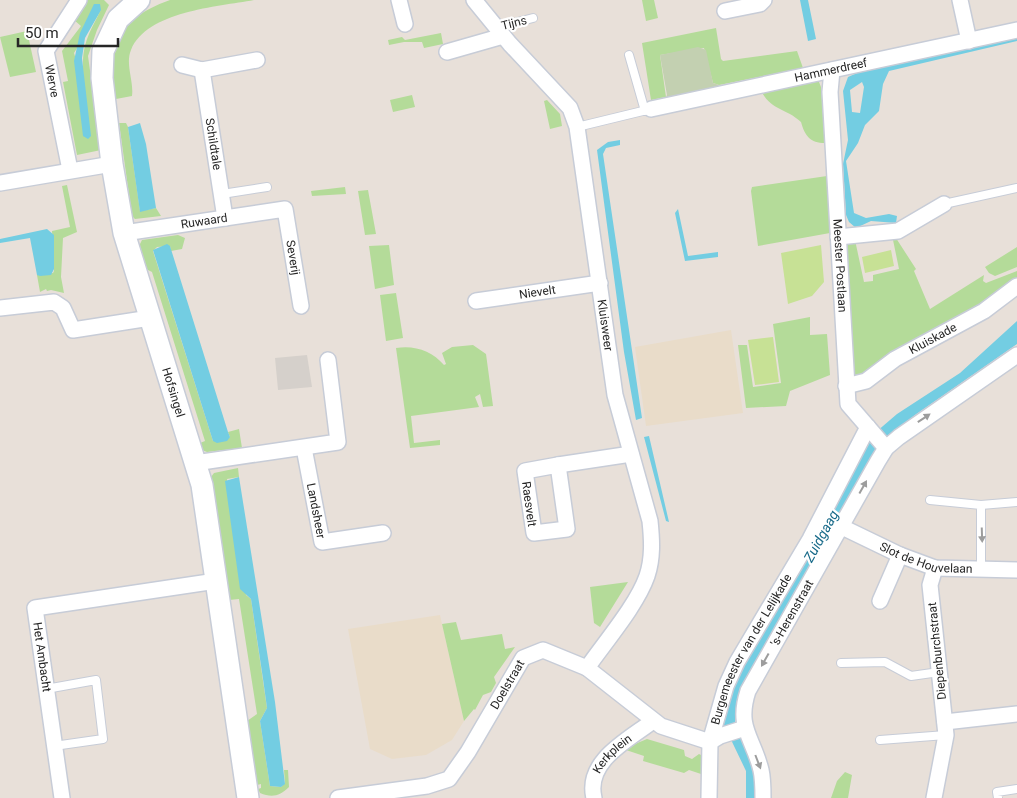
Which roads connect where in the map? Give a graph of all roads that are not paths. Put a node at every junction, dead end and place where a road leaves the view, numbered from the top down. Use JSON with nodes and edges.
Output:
{"nodes":[{"id":1,"x":79,"y":0,"type":"edge"},
{"id":2,"x":399,"y":0,"type":"edge"},
{"id":3,"x":474,"y":0,"type":"edge"},
{"id":4,"x":764,"y":0,"type":"edge"},
{"id":5,"x":129,"y":3,"type":"edge"},
{"id":6,"x":961,"y":7,"type":"edge"},
{"id":7,"x":725,"y":11,"type":"dead end"},
{"id":8,"x":533,"y":18,"type":"dead end"},
{"id":9,"x":405,"y":24,"type":"dead end"},
{"id":10,"x":1017,"y":30,"type":"edge"},
{"id":11,"x":499,"y":32,"type":"junction"},
{"id":12,"x":969,"y":40,"type":"junction"},
{"id":13,"x":448,"y":52,"type":"dead end"},
{"id":14,"x":629,"y":55,"type":"dead end"},
{"id":15,"x":257,"y":60,"type":"dead end"},
{"id":16,"x":182,"y":65,"type":"dead end"},
{"id":17,"x":202,"y":70,"type":"junction"},
{"id":18,"x":832,"y":70,"type":"junction"},
{"id":19,"x":648,"y":110,"type":"junction"},
{"id":20,"x":577,"y":127,"type":"junction"},
{"id":21,"x":112,"y":164,"type":"junction"},
{"id":22,"x":70,"y":170,"type":"junction"},
{"id":23,"x":0,"y":183,"type":"edge"},
{"id":24,"x":267,"y":187,"type":"dead end"},
{"id":25,"x":1017,"y":188,"type":"edge"},
{"id":26,"x":222,"y":194,"type":"junction"},
{"id":27,"x":944,"y":204,"type":"joint"},
{"id":28,"x":286,"y":209,"type":"joint"},
{"id":29,"x":225,"y":218,"type":"junction"},
{"id":30,"x":124,"y":233,"type":"junction"},
{"id":31,"x":838,"y":237,"type":"junction"},
{"id":32,"x":600,"y":283,"type":"junction"},
{"id":33,"x":1017,"y":286,"type":"edge"},
{"id":34,"x":476,"y":301,"type":"dead end"},
{"id":35,"x":301,"y":306,"type":"dead end"},
{"id":36,"x":0,"y":308,"type":"edge"},
{"id":37,"x":150,"y":318,"type":"junction"},
{"id":38,"x":1017,"y":355,"type":"edge"},
{"id":39,"x":328,"y":360,"type":"dead end"},
{"id":40,"x":846,"y":386,"type":"junction"},
{"id":41,"x":869,"y":429,"type":"junction"},
{"id":42,"x":885,"y":446,"type":"junction"},
{"id":43,"x":304,"y":448,"type":"junction"},
{"id":44,"x":631,"y":454,"type":"junction"},
{"id":45,"x":195,"y":463,"type":"junction"},
{"id":46,"x":558,"y":465,"type":"junction"},
{"id":47,"x":930,"y":500,"type":"dead end"},
{"id":48,"x":1017,"y":502,"type":"edge"},
{"id":49,"x":981,"y":505,"type":"junction"},
{"id":50,"x":842,"y":527,"type":"junction"},
{"id":51,"x":383,"y":533,"type":"dead end"},
{"id":52,"x":900,"y":555,"type":"junction"},
{"id":53,"x":935,"y":568,"type":"junction"},
{"id":54,"x":981,"y":570,"type":"junction"},
{"id":55,"x":1017,"y":570,"type":"edge"},
{"id":56,"x":216,"y":581,"type":"junction"},
{"id":57,"x":880,"y":601,"type":"dead end"},
{"id":58,"x":841,"y":663,"type":"dead end"},
{"id":59,"x":587,"y":668,"type":"junction"},
{"id":60,"x":940,"y":672,"type":"junction"},
{"id":61,"x":46,"y":689,"type":"junction"},
{"id":62,"x":1017,"y":714,"type":"edge"},
{"id":63,"x":653,"y":721,"type":"junction"},
{"id":64,"x":945,"y":728,"type":"junction"},
{"id":65,"x":742,"y":729,"type":"junction"},
{"id":66,"x":715,"y":739,"type":"junction"},
{"id":67,"x":880,"y":740,"type":"dead end"},
{"id":68,"x":54,"y":746,"type":"junction"},
{"id":69,"x":1017,"y":789,"type":"edge"},
{"id":70,"x":428,"y":792,"type":"edge"},
{"id":71,"x":62,"y":798,"type":"edge"},
{"id":72,"x":248,"y":798,"type":"edge"},
{"id":73,"x":338,"y":798,"type":"edge"},
{"id":74,"x":594,"y":798,"type":"edge"},
{"id":75,"x":709,"y":798,"type":"edge"},
{"id":76,"x":763,"y":798,"type":"edge"},
{"id":77,"x":934,"y":798,"type":"edge"},
{"id":78,"x":998,"y":798,"type":"edge"}],
"edges":[{"from":1,"to":22,"type":"street","name":"Werve"},
{"from":2,"to":9,"type":"street"},
{"from":3,"to":11,"type":"street","name":"Kluisweer"},
{"from":4,"to":7,"type":"street"},
{"from":5,"to":21,"type":"street","name":"Hofsingel"},
{"from":6,"to":12,"type":"street"},
{"from":8,"to":11,"type":"lane","name":"Tijns"},
{"from":10,"to":12,"type":"street","name":"Hammerdreef"},
{"from":11,"to":13,"type":"street"},
{"from":11,"to":20,"type":"street","name":"Kluisweer"},
{"from":12,"to":18,"type":"street","name":"Hammerdreef"},
{"from":14,"to":19,"type":"lane"},
{"from":15,"to":17,"type":"street"},
{"from":16,"to":17,"type":"street"},
{"from":17,"to":26,"type":"street","name":"Schildtale"},
{"from":18,"to":19,"type":"street","name":"Hammerdreef"},
{"from":18,"to":31,"type":"street","name":"Meester Postlaan"},
{"from":19,"to":20,"type":"lane","name":"Hammerdreef"},
{"from":20,"to":32,"type":"street","name":"Kluisweer"},
{"from":21,"to":22,"type":"street"},
{"from":21,"to":30,"type":"street","name":"Hofsingel"},
{"from":22,"to":23,"type":"street"},
{"from":24,"to":26,"type":"lane","name":"Ruwaard"},
{"from":25,"to":27,"type":"lane"},
{"from":26,"to":29,"type":"street","name":"Schildtale"},
{"from":27,"to":31,"type":"street"},
{"from":28,"to":29,"type":"street","name":"Ruwaard"},
{"from":28,"to":35,"type":"street","name":"Severij"},
{"from":29,"to":30,"type":"street","name":"Ruwaard"},
{"from":30,"to":37,"type":"street","name":"Hofsingel"},
{"from":31,"to":40,"type":"street","name":"Meester Postlaan"},
{"from":32,"to":34,"type":"street","name":"Nievelt"},
{"from":32,"to":44,"type":"street","name":"Kluisweer"},
{"from":33,"to":40,"type":"street","name":"Kluiskade"},
{"from":36,"to":37,"type":"street"},
{"from":37,"to":45,"type":"street","name":"Hofsingel"},
{"from":42,"to":38,"type":"street","name":"'s-Herenstraat","one_way":true},
{"from":39,"to":43,"type":"street"},
{"from":40,"to":41,"type":"street","name":"Meester Postlaan"},
{"from":41,"to":42,"type":"street","name":"Meester Postlaan"},
{"from":41,"to":66,"type":"street","name":"Burgemeester van der Lelijkade"},
{"from":50,"to":42,"type":"street","name":"'s-Herenstraat","one_way":true},
{"from":43,"to":45,"type":"street"},
{"from":43,"to":51,"type":"street","name":"Landsheer"},
{"from":44,"to":46,"type":"street","name":"Raesvelt"},
{"from":44,"to":59,"type":"street","name":"Kluisweer"},
{"from":45,"to":56,"type":"street","name":"Hofsingel"},
{"from":46,"to":46,"type":"street","name":"Raesvelt"},
{"from":47,"to":49,"type":"lane"},
{"from":48,"to":49,"type":"lane"},
{"from":49,"to":54,"type":"lane","one_way":true},
{"from":50,"to":52,"type":"street","name":"Slot de Houvelaan"},
{"from":50,"to":65,"type":"street","name":"'s-Herenstraat","one_way":true},
{"from":52,"to":53,"type":"street","name":"Slot de Houvelaan"},
{"from":52,"to":57,"type":"street"},
{"from":53,"to":54,"type":"street","name":"Slot de Houvelaan"},
{"from":53,"to":60,"type":"street","name":"Diepenburchstraat"},
{"from":54,"to":55,"type":"street","name":"Slot de Houvelaan"},
{"from":56,"to":61,"type":"street","name":"Het Ambacht"},
{"from":56,"to":72,"type":"street","name":"Hofsingel"},
{"from":58,"to":60,"type":"lane"},
{"from":59,"to":63,"type":"street","name":"Doelstraat"},
{"from":59,"to":70,"type":"street","name":"Doelstraat"},
{"from":60,"to":64,"type":"street","name":"Diepenburchstraat"},
{"from":61,"to":68,"type":"street","name":"Het Ambacht"},
{"from":61,"to":68,"type":"lane"},
{"from":62,"to":64,"type":"street"},
{"from":63,"to":66,"type":"street","name":"Doelstraat"},
{"from":63,"to":74,"type":"street","name":"Kerkplein"},
{"from":64,"to":67,"type":"lane"},
{"from":64,"to":77,"type":"street","name":"Diepenburchstraat"},
{"from":65,"to":66,"type":"street"},
{"from":65,"to":76,"type":"street","name":"'s-Herenstraat","one_way":true},
{"from":66,"to":75,"type":"street"},
{"from":68,"to":71,"type":"street","name":"Het Ambacht"},
{"from":69,"to":78,"type":"lane"},
{"from":70,"to":73,"type":"street","name":"Doelstraat"}]}
